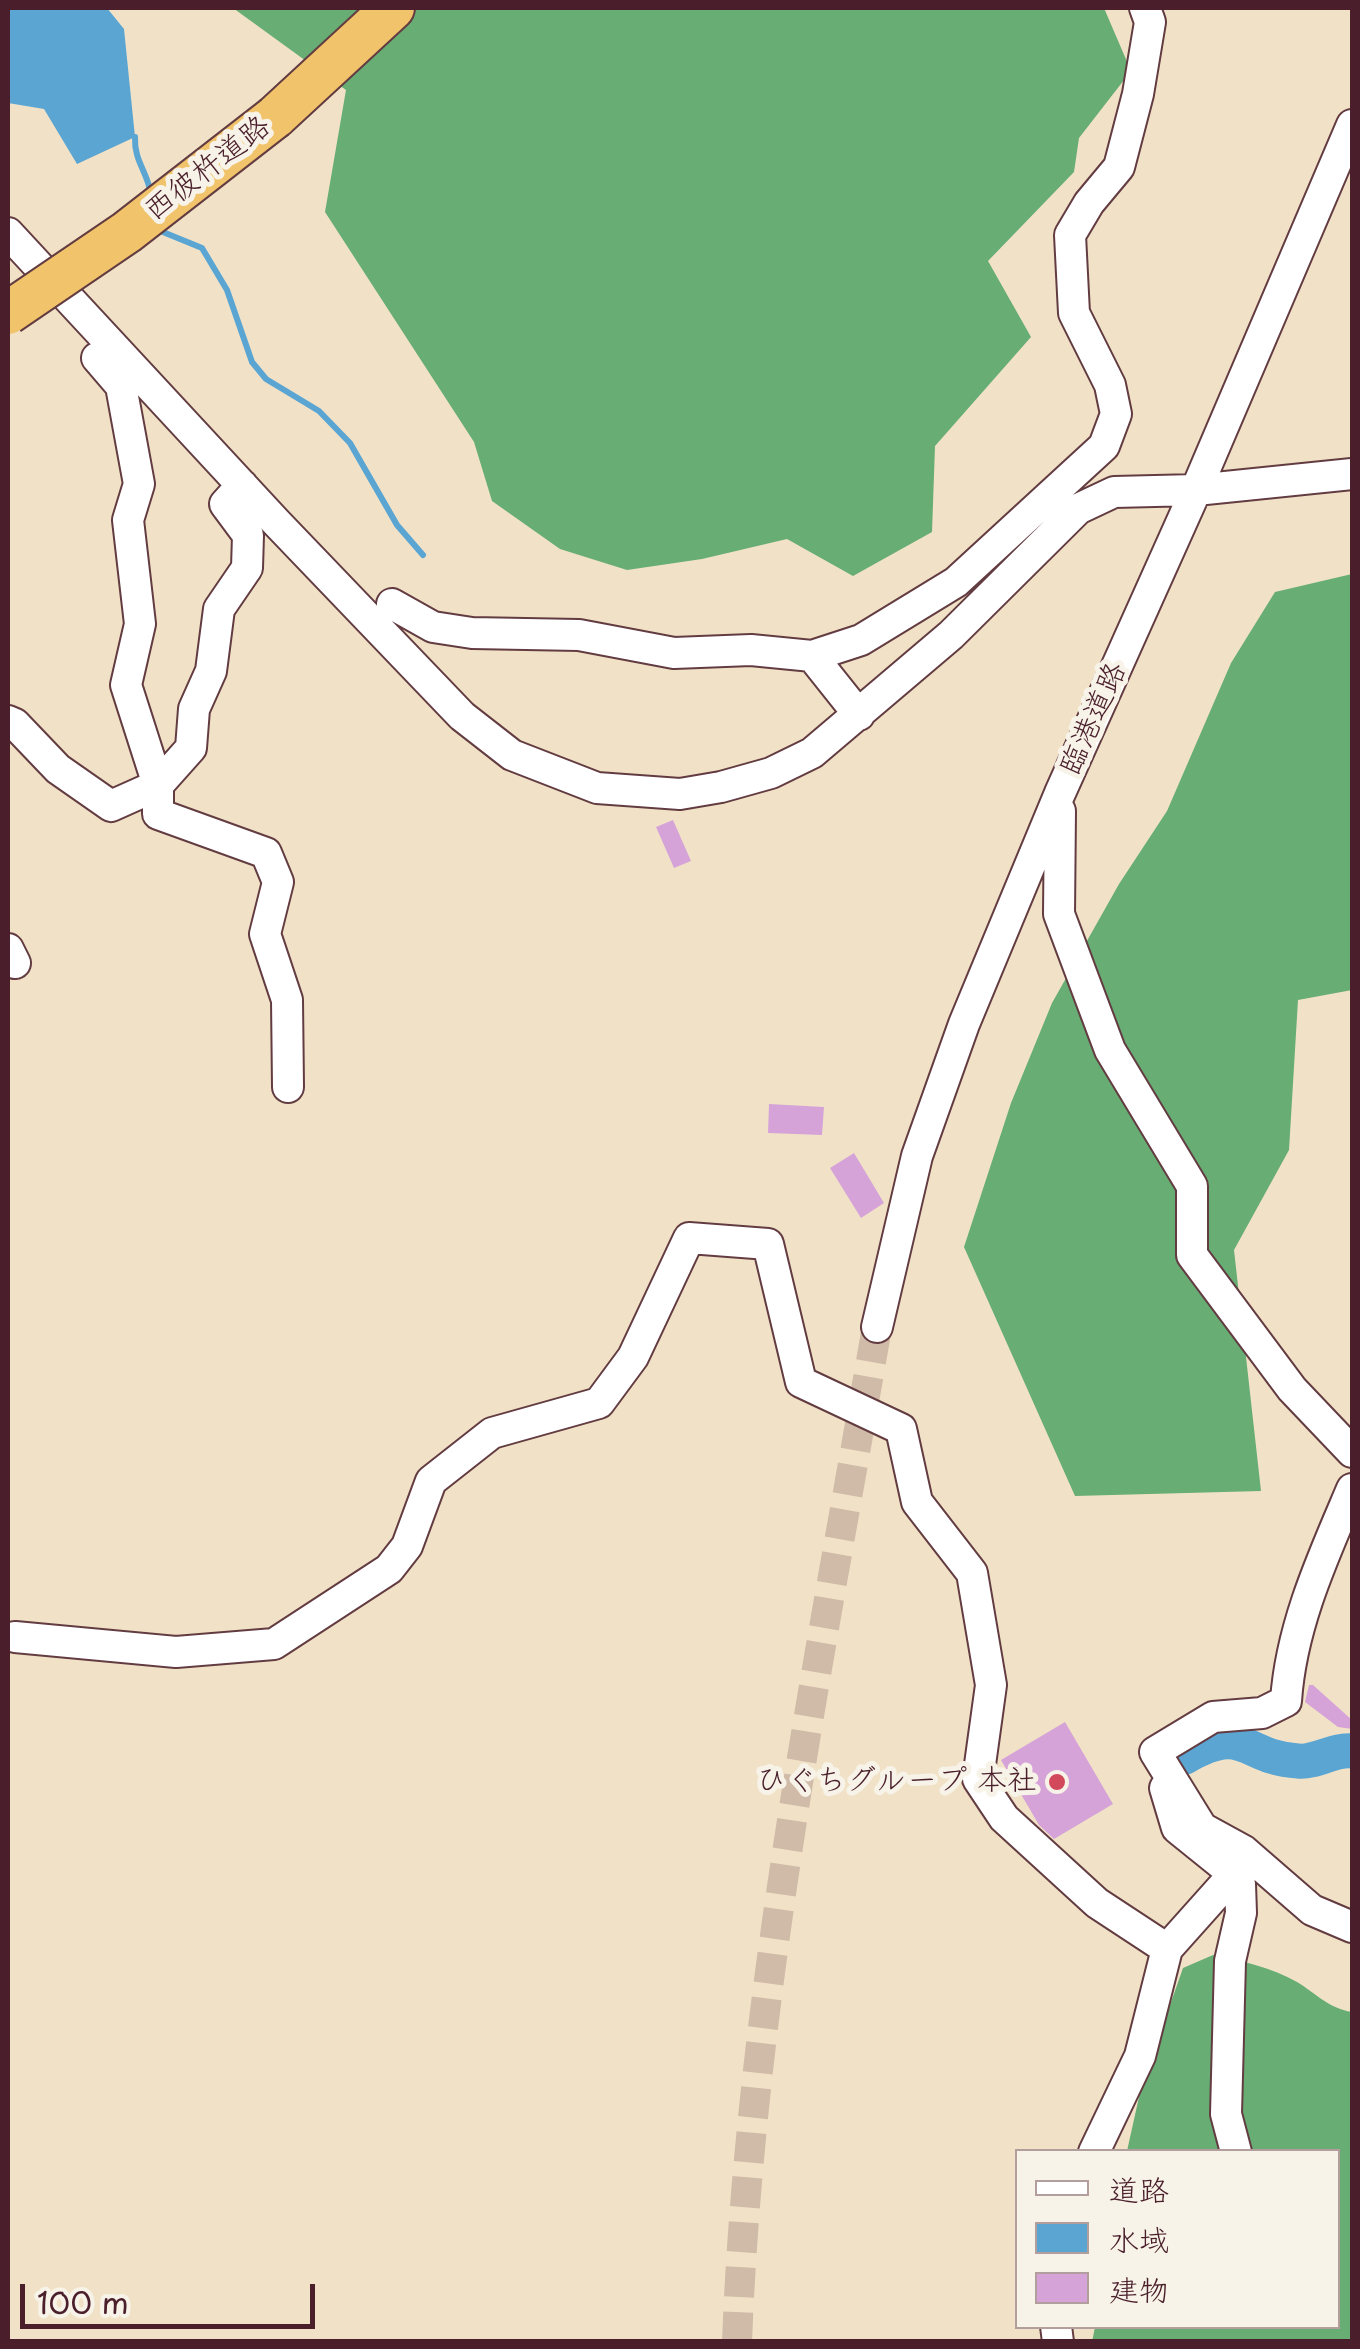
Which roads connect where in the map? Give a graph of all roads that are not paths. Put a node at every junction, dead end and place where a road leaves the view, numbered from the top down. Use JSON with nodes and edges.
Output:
{"nodes":[{"id":1,"x":393,"y":8,"type":"edge"},
{"id":2,"x":1146,"y":8,"type":"edge"},
{"id":3,"x":1352,"y":125,"type":"edge"},
{"id":4,"x":8,"y":233,"type":"edge"},
{"id":5,"x":48,"y":277,"type":"junction"},
{"id":6,"x":8,"y":313,"type":"edge"},
{"id":7,"x":1352,"y":474,"type":"edge"},
{"id":8,"x":242,"y":486,"type":"junction"},
{"id":9,"x":1196,"y":490,"type":"junction"},
{"id":10,"x":392,"y":604,"type":"dead end"},
{"id":11,"x":812,"y":656,"type":"junction"},
{"id":12,"x":859,"y":715,"type":"junction"},
{"id":13,"x":8,"y":720,"type":"edge"},
{"id":14,"x":158,"y":785,"type":"junction"},
{"id":15,"x":1060,"y":793,"type":"junction"},
{"id":16,"x":288,"y":1087,"type":"dead end"},
{"id":17,"x":877,"y":1327,"type":"tunnel mouth"},
{"id":18,"x":1352,"y":1452,"type":"edge"},
{"id":19,"x":1352,"y":1490,"type":"edge"},
{"id":20,"x":15,"y":1637,"type":"dead end"},
{"id":21,"x":1155,"y":1752,"type":"junction"},
{"id":22,"x":1234,"y":1874,"type":"junction"},
{"id":23,"x":1352,"y":1927,"type":"edge"},
{"id":24,"x":1167,"y":1949,"type":"junction"},
{"id":25,"x":1095,"y":2149,"type":"edge"},
{"id":26,"x":1235,"y":2149,"type":"edge"}],
"edges":[{"from":1,"to":6,"type":"highway","name":"西彼杵道路","bridge":true},
{"from":2,"to":11,"type":"street"},
{"from":3,"to":9,"type":"street","name":"臨港道路"},
{"from":4,"to":5,"type":"street"},
{"from":5,"to":8,"type":"street"},
{"from":5,"to":14,"type":"street"},
{"from":7,"to":9,"type":"street"},
{"from":8,"to":12,"type":"street"},
{"from":8,"to":14,"type":"street"},
{"from":9,"to":12,"type":"street"},
{"from":9,"to":15,"type":"street","name":"臨港道路"},
{"from":10,"to":11,"type":"street"},
{"from":11,"to":12,"type":"street"},
{"from":13,"to":14,"type":"street"},
{"from":14,"to":16,"type":"street"},
{"from":15,"to":17,"type":"street","name":"臨港道路"},
{"from":15,"to":18,"type":"street"},
{"from":19,"to":21,"type":"street"},
{"from":20,"to":24,"type":"street"},
{"from":21,"to":22,"type":"street"},
{"from":21,"to":23,"type":"street"},
{"from":22,"to":24,"type":"street"},
{"from":22,"to":26,"type":"street"},
{"from":24,"to":25,"type":"street"}]}
